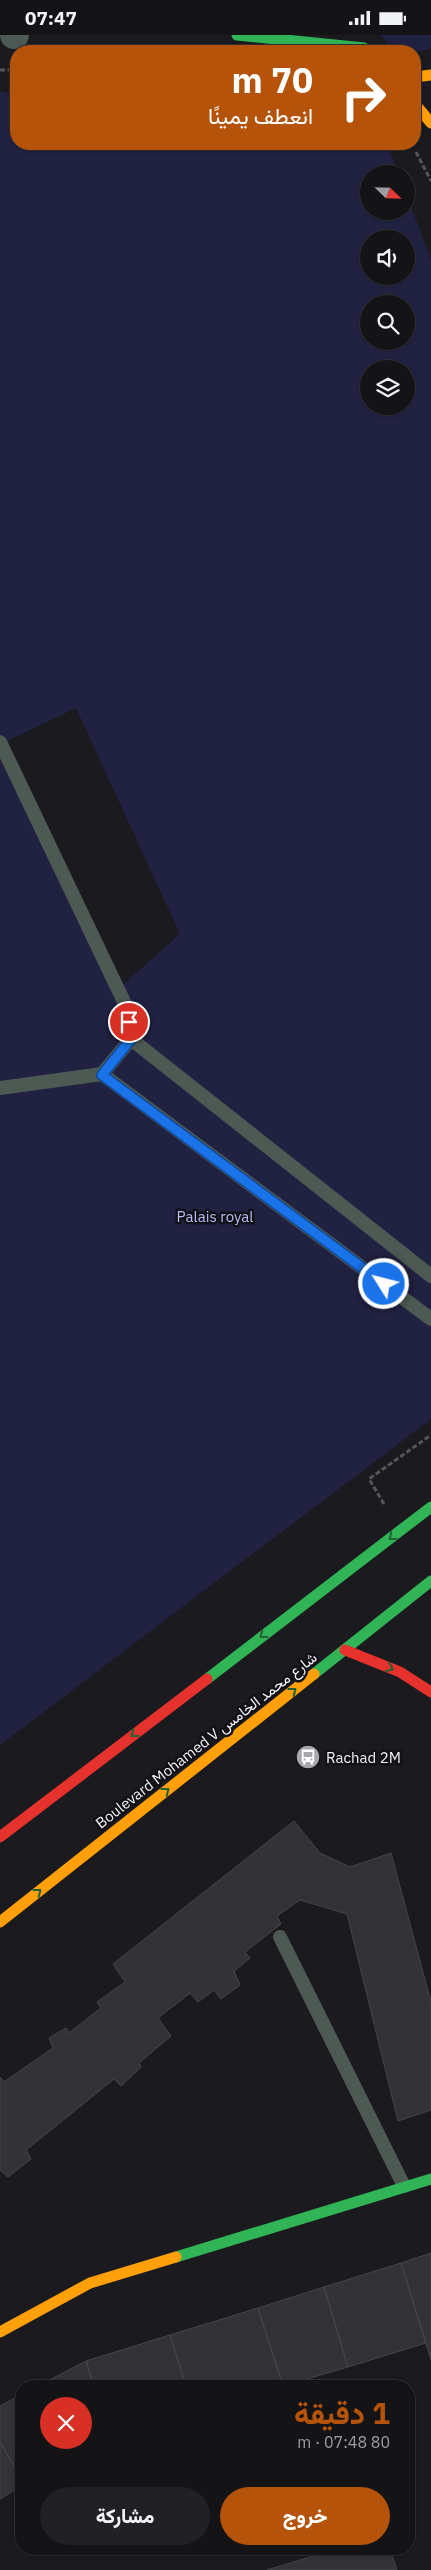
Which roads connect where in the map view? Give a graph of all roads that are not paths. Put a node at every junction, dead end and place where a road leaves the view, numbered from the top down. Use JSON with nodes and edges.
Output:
{"nodes":[{"id":1,"x":237,"y":35,"type":"edge"},
{"id":2,"x":322,"y":45,"type":"edge"},
{"id":3,"x":421,"y":111,"type":"edge"},
{"id":4,"x":431,"y":123,"type":"edge"},
{"id":5,"x":0,"y":741,"type":"edge"},
{"id":6,"x":131,"y":1039,"type":"junction"},
{"id":7,"x":102,"y":1075,"type":"junction"},
{"id":8,"x":0,"y":1088,"type":"edge"},
{"id":9,"x":431,"y":1276,"type":"edge"},
{"id":10,"x":431,"y":1319,"type":"edge"},
{"id":11,"x":431,"y":1507,"type":"edge"},
{"id":12,"x":431,"y":1581,"type":"edge"},
{"id":13,"x":345,"y":1650,"type":"junction"},
{"id":14,"x":431,"y":1692,"type":"edge"},
{"id":15,"x":0,"y":1837,"type":"edge"},
{"id":16,"x":0,"y":1922,"type":"edge"},
{"id":17,"x":280,"y":1937,"type":"dead end"},
{"id":18,"x":431,"y":2179,"type":"edge"},
{"id":19,"x":404,"y":2186,"type":"junction"},
{"id":20,"x":0,"y":2332,"type":"edge"}],
"edges":[{"from":1,"to":2,"type":"main road"},
{"from":3,"to":4,"type":"main road"},
{"from":5,"to":6,"type":"lane"},
{"from":6,"to":7,"type":"lane"},
{"from":6,"to":9,"type":"lane"},
{"from":7,"to":8,"type":"lane"},
{"from":7,"to":10,"type":"lane"},
{"from":11,"to":15,"type":"main road","one_way":true},
{"from":12,"to":13,"type":"main road","name":"Boulevard Mohamed V شارع محمد الخامس"},
{"from":13,"to":14,"type":"main road","one_way":true},
{"from":16,"to":13,"type":"main road","name":"Boulevard Mohamed V شارع محمد الخامس","one_way":true},
{"from":17,"to":19,"type":"lane"},
{"from":18,"to":19,"type":"main road"},
{"from":19,"to":20,"type":"main road"}]}
